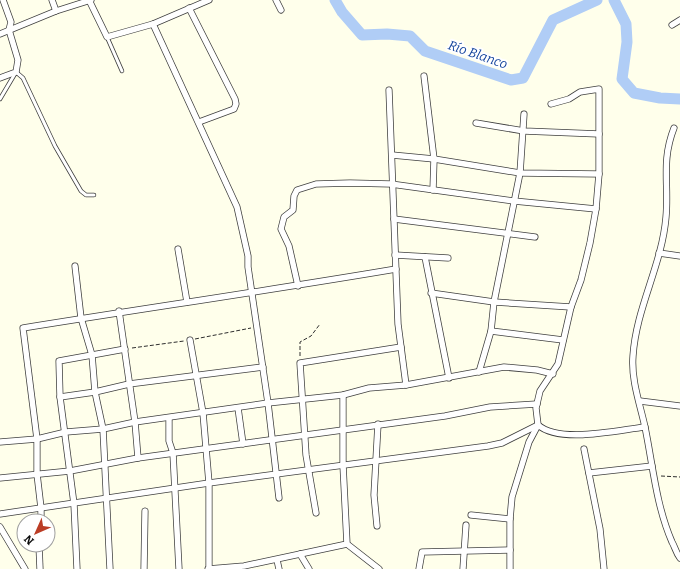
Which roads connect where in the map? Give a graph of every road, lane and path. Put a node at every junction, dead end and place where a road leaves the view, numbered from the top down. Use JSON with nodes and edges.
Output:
{"nodes":[{"id":1,"x":3,"y":0,"type":"edge"},
{"id":2,"x":52,"y":0,"type":"edge"},
{"id":3,"x":90,"y":0,"type":"edge"},
{"id":4,"x":209,"y":0,"type":"edge"},
{"id":5,"x":276,"y":0,"type":"edge"},
{"id":6,"x":189,"y":8,"type":"junction"},
{"id":7,"x":281,"y":10,"type":"dead end"},
{"id":8,"x":56,"y":11,"type":"junction"},
{"id":9,"x":680,"y":20,"type":"edge"},
{"id":10,"x":153,"y":24,"type":"junction"},
{"id":11,"x":672,"y":25,"type":"dead end"},
{"id":12,"x":9,"y":30,"type":"junction"},
{"id":13,"x":0,"y":34,"type":"edge"},
{"id":14,"x":107,"y":37,"type":"junction"},
{"id":15,"x":122,"y":71,"type":"dead end"},
{"id":16,"x":16,"y":72,"type":"junction"},
{"id":17,"x":424,"y":76,"type":"dead end"},
{"id":18,"x":0,"y":78,"type":"edge"},
{"id":19,"x":389,"y":90,"type":"dead end"},
{"id":20,"x":0,"y":99,"type":"edge"},
{"id":21,"x":551,"y":104,"type":"dead end"},
{"id":22,"x":524,"y":114,"type":"dead end"},
{"id":23,"x":199,"y":122,"type":"junction"},
{"id":24,"x":476,"y":124,"type":"dead end"},
{"id":25,"x":674,"y":128,"type":"dead end"},
{"id":26,"x":524,"y":131,"type":"junction"},
{"id":27,"x":599,"y":134,"type":"junction"},
{"id":28,"x":392,"y":155,"type":"junction"},
{"id":29,"x":434,"y":159,"type":"junction"},
{"id":30,"x":520,"y":173,"type":"junction"},
{"id":31,"x":599,"y":174,"type":"junction"},
{"id":32,"x":392,"y":184,"type":"junction"},
{"id":33,"x":433,"y":190,"type":"junction"},
{"id":34,"x":94,"y":195,"type":"dead end"},
{"id":35,"x":514,"y":201,"type":"junction"},
{"id":36,"x":596,"y":209,"type":"junction"},
{"id":37,"x":394,"y":219,"type":"junction"},
{"id":38,"x":509,"y":233,"type":"junction"},
{"id":39,"x":536,"y":236,"type":"dead end"},
{"id":40,"x":178,"y":249,"type":"dead end"},
{"id":41,"x":659,"y":253,"type":"junction"},
{"id":42,"x":395,"y":256,"type":"junction"},
{"id":43,"x":680,"y":256,"type":"edge"},
{"id":44,"x":425,"y":257,"type":"junction"},
{"id":45,"x":448,"y":258,"type":"dead end"},
{"id":46,"x":75,"y":266,"type":"dead end"},
{"id":47,"x":396,"y":269,"type":"junction"},
{"id":48,"x":298,"y":286,"type":"junction"},
{"id":49,"x":251,"y":292,"type":"junction"},
{"id":50,"x":431,"y":293,"type":"junction"},
{"id":51,"x":187,"y":302,"type":"junction"},
{"id":52,"x":494,"y":302,"type":"junction"},
{"id":53,"x":571,"y":308,"type":"junction"},
{"id":54,"x":119,"y":311,"type":"junction"},
{"id":55,"x":81,"y":318,"type":"junction"},
{"id":56,"x":320,"y":324,"type":"dead end"},
{"id":57,"x":491,"y":331,"type":"junction"},
{"id":58,"x":190,"y":340,"type":"dead end"},
{"id":59,"x":563,"y":340,"type":"junction"},
{"id":60,"x":401,"y":347,"type":"junction"},
{"id":61,"x":125,"y":349,"type":"junction"},
{"id":62,"x":92,"y":355,"type":"junction"},
{"id":63,"x":300,"y":363,"type":"junction"},
{"id":64,"x":263,"y":367,"type":"junction"},
{"id":65,"x":479,"y":372,"type":"junction"},
{"id":66,"x":553,"y":374,"type":"junction"},
{"id":67,"x":197,"y":377,"type":"junction"},
{"id":68,"x":449,"y":378,"type":"junction"},
{"id":69,"x":129,"y":384,"type":"junction"},
{"id":70,"x":406,"y":385,"type":"junction"},
{"id":71,"x":95,"y":392,"type":"junction"},
{"id":72,"x":343,"y":395,"type":"junction"},
{"id":73,"x":60,"y":397,"type":"junction"},
{"id":74,"x":304,"y":398,"type":"junction"},
{"id":75,"x":640,"y":401,"type":"junction"},
{"id":76,"x":268,"y":403,"type":"junction"},
{"id":77,"x":537,"y":404,"type":"junction"},
{"id":78,"x":680,"y":406,"type":"edge"},
{"id":79,"x":238,"y":408,"type":"junction"},
{"id":80,"x":203,"y":413,"type":"junction"},
{"id":81,"x":168,"y":418,"type":"junction"},
{"id":82,"x":135,"y":422,"type":"junction"},
{"id":83,"x":378,"y":424,"type":"junction"},
{"id":84,"x":538,"y":425,"type":"junction"},
{"id":85,"x":645,"y":427,"type":"junction"},
{"id":86,"x":103,"y":429,"type":"junction"},
{"id":87,"x":343,"y":429,"type":"junction"},
{"id":88,"x":66,"y":432,"type":"junction"},
{"id":89,"x":306,"y":434,"type":"junction"},
{"id":90,"x":37,"y":439,"type":"junction"},
{"id":91,"x":272,"y":439,"type":"junction"},
{"id":92,"x":0,"y":442,"type":"edge"},
{"id":93,"x":243,"y":444,"type":"junction"},
{"id":94,"x":584,"y":449,"type":"dead end"},
{"id":95,"x":206,"y":450,"type":"junction"},
{"id":96,"x":173,"y":453,"type":"junction"},
{"id":97,"x":138,"y":458,"type":"junction"},
{"id":98,"x":376,"y":459,"type":"junction"},
{"id":99,"x":104,"y":465,"type":"junction"},
{"id":100,"x":343,"y":465,"type":"junction"},
{"id":101,"x":652,"y":466,"type":"junction"},
{"id":102,"x":308,"y":470,"type":"junction"},
{"id":103,"x":70,"y":471,"type":"junction"},
{"id":104,"x":589,"y":473,"type":"junction"},
{"id":105,"x":37,"y":474,"type":"junction"},
{"id":106,"x":275,"y":475,"type":"junction"},
{"id":107,"x":654,"y":476,"type":"junction"},
{"id":108,"x":680,"y":477,"type":"edge"},
{"id":109,"x":0,"y":478,"type":"edge"},
{"id":110,"x":209,"y":483,"type":"junction"},
{"id":111,"x":174,"y":488,"type":"junction"},
{"id":112,"x":105,"y":497,"type":"junction"},
{"id":113,"x":278,"y":498,"type":"dead end"},
{"id":114,"x":74,"y":504,"type":"junction"},
{"id":115,"x":41,"y":508,"type":"junction"},
{"id":116,"x":145,"y":511,"type":"dead end"},
{"id":117,"x":41,"y":513,"type":"edge"},
{"id":118,"x":316,"y":513,"type":"dead end"},
{"id":119,"x":0,"y":514,"type":"edge"},
{"id":120,"x":471,"y":515,"type":"dead end"},
{"id":121,"x":510,"y":519,"type":"junction"},
{"id":122,"x":466,"y":525,"type":"dead end"},
{"id":123,"x":377,"y":526,"type":"dead end"},
{"id":124,"x":0,"y":527,"type":"edge"},
{"id":125,"x":3,"y":537,"type":"edge"},
{"id":126,"x":347,"y":544,"type":"junction"},
{"id":127,"x":510,"y":550,"type":"junction"},
{"id":128,"x":464,"y":552,"type":"junction"},
{"id":129,"x":39,"y":553,"type":"edge"},
{"id":130,"x":300,"y":554,"type":"junction"},
{"id":131,"x":680,"y":558,"type":"edge"},
{"id":132,"x":277,"y":560,"type":"junction"},
{"id":133,"x":24,"y":567,"type":"edge"},
{"id":134,"x":244,"y":568,"type":"edge"},
{"id":135,"x":17,"y":569,"type":"edge"},
{"id":136,"x":40,"y":569,"type":"edge"},
{"id":137,"x":77,"y":569,"type":"edge"},
{"id":138,"x":110,"y":569,"type":"edge"},
{"id":139,"x":144,"y":569,"type":"edge"},
{"id":140,"x":179,"y":569,"type":"edge"},
{"id":141,"x":209,"y":569,"type":"edge"},
{"id":142,"x":279,"y":569,"type":"edge"},
{"id":143,"x":309,"y":569,"type":"edge"},
{"id":144,"x":379,"y":569,"type":"edge"},
{"id":145,"x":419,"y":569,"type":"edge"},
{"id":146,"x":463,"y":569,"type":"edge"},
{"id":147,"x":510,"y":569,"type":"edge"},
{"id":148,"x":604,"y":569,"type":"edge"}],
"edges":[{"from":1,"to":12,"type":"street"},
{"from":2,"to":8,"type":"street"},
{"from":3,"to":8,"type":"street"},
{"from":3,"to":14,"type":"street"},
{"from":4,"to":6,"type":"street"},
{"from":5,"to":7,"type":"street"},
{"from":6,"to":10,"type":"street"},
{"from":6,"to":23,"type":"street"},
{"from":8,"to":12,"type":"street"},
{"from":9,"to":11,"type":"street"},
{"from":10,"to":14,"type":"street"},
{"from":10,"to":23,"type":"street"},
{"from":12,"to":13,"type":"street"},
{"from":12,"to":16,"type":"street"},
{"from":14,"to":15,"type":"lane"},
{"from":16,"to":18,"type":"street"},
{"from":16,"to":20,"type":"lane"},
{"from":16,"to":34,"type":"lane"},
{"from":17,"to":29,"type":"street"},
{"from":19,"to":28,"type":"street"},
{"from":21,"to":27,"type":"street"},
{"from":22,"to":26,"type":"street"},
{"from":23,"to":49,"type":"street"},
{"from":24,"to":26,"type":"street"},
{"from":25,"to":41,"type":"street"},
{"from":26,"to":27,"type":"street"},
{"from":26,"to":30,"type":"street"},
{"from":27,"to":31,"type":"street"},
{"from":28,"to":29,"type":"street"},
{"from":28,"to":32,"type":"street"},
{"from":29,"to":30,"type":"street"},
{"from":29,"to":33,"type":"street"},
{"from":30,"to":31,"type":"street"},
{"from":30,"to":35,"type":"street"},
{"from":31,"to":36,"type":"street"},
{"from":32,"to":33,"type":"street"},
{"from":32,"to":37,"type":"street"},
{"from":32,"to":48,"type":"street"},
{"from":33,"to":35,"type":"street"},
{"from":35,"to":36,"type":"street"},
{"from":35,"to":38,"type":"street"},
{"from":36,"to":53,"type":"street"},
{"from":37,"to":38,"type":"street"},
{"from":37,"to":42,"type":"street"},
{"from":38,"to":39,"type":"street"},
{"from":38,"to":52,"type":"street"},
{"from":40,"to":51,"type":"street"},
{"from":41,"to":43,"type":"street"},
{"from":41,"to":75,"type":"street"},
{"from":42,"to":44,"type":"street"},
{"from":42,"to":47,"type":"street"},
{"from":44,"to":45,"type":"street"},
{"from":44,"to":50,"type":"street"},
{"from":46,"to":55,"type":"street"},
{"from":47,"to":48,"type":"street"},
{"from":47,"to":60,"type":"street"},
{"from":48,"to":49,"type":"street"},
{"from":49,"to":51,"type":"street"},
{"from":49,"to":64,"type":"street"},
{"from":50,"to":52,"type":"street"},
{"from":50,"to":68,"type":"street"},
{"from":51,"to":54,"type":"street"},
{"from":52,"to":53,"type":"street"},
{"from":52,"to":57,"type":"street"},
{"from":53,"to":59,"type":"street"},
{"from":54,"to":55,"type":"street"},
{"from":54,"to":61,"type":"street"},
{"from":55,"to":62,"type":"street"},
{"from":55,"to":90,"type":"street"},
{"from":56,"to":63,"type":"path"},
{"from":57,"to":59,"type":"street"},
{"from":57,"to":65,"type":"street"},
{"from":58,"to":67,"type":"street"},
{"from":59,"to":66,"type":"street"},
{"from":60,"to":63,"type":"street"},
{"from":60,"to":70,"type":"street"},
{"from":61,"to":62,"type":"street"},
{"from":61,"to":69,"type":"street"},
{"from":62,"to":71,"type":"street"},
{"from":62,"to":73,"type":"street"},
{"from":63,"to":74,"type":"street"},
{"from":64,"to":67,"type":"street"},
{"from":64,"to":76,"type":"street"},
{"from":65,"to":66,"type":"street"},
{"from":65,"to":68,"type":"street"},
{"from":66,"to":77,"type":"street"},
{"from":67,"to":69,"type":"street"},
{"from":67,"to":80,"type":"street"},
{"from":68,"to":70,"type":"street"},
{"from":69,"to":71,"type":"street"},
{"from":69,"to":82,"type":"street"},
{"from":70,"to":72,"type":"street"},
{"from":71,"to":73,"type":"street"},
{"from":71,"to":86,"type":"street"},
{"from":72,"to":74,"type":"street"},
{"from":72,"to":87,"type":"street"},
{"from":73,"to":88,"type":"street"},
{"from":74,"to":76,"type":"street"},
{"from":74,"to":89,"type":"street"},
{"from":75,"to":78,"type":"street"},
{"from":75,"to":85,"type":"street"},
{"from":76,"to":79,"type":"street"},
{"from":76,"to":91,"type":"street"},
{"from":77,"to":83,"type":"street"},
{"from":77,"to":84,"type":"street"},
{"from":79,"to":80,"type":"street"},
{"from":79,"to":93,"type":"street"},
{"from":80,"to":81,"type":"street"},
{"from":80,"to":95,"type":"street"},
{"from":81,"to":82,"type":"street"},
{"from":81,"to":96,"type":"street"},
{"from":82,"to":86,"type":"street"},
{"from":82,"to":97,"type":"street"},
{"from":83,"to":87,"type":"street"},
{"from":83,"to":98,"type":"street"},
{"from":84,"to":85,"type":"street"},
{"from":84,"to":98,"type":"street"},
{"from":84,"to":121,"type":"street"},
{"from":85,"to":101,"type":"street"},
{"from":86,"to":88,"type":"street"},
{"from":86,"to":99,"type":"street"},
{"from":87,"to":89,"type":"street"},
{"from":87,"to":100,"type":"street"},
{"from":88,"to":90,"type":"street"},
{"from":88,"to":103,"type":"street"},
{"from":89,"to":91,"type":"street"},
{"from":89,"to":102,"type":"street"},
{"from":90,"to":92,"type":"street"},
{"from":90,"to":105,"type":"street"},
{"from":91,"to":93,"type":"street"},
{"from":91,"to":106,"type":"street"},
{"from":93,"to":95,"type":"street"},
{"from":94,"to":104,"type":"street"},
{"from":95,"to":96,"type":"street"},
{"from":95,"to":110,"type":"street"},
{"from":96,"to":97,"type":"street"},
{"from":96,"to":111,"type":"street"},
{"from":97,"to":99,"type":"street"},
{"from":98,"to":100,"type":"street"},
{"from":98,"to":123,"type":"street"},
{"from":99,"to":103,"type":"street"},
{"from":99,"to":112,"type":"street"},
{"from":100,"to":102,"type":"street"},
{"from":100,"to":126,"type":"street"},
{"from":101,"to":104,"type":"street"},
{"from":101,"to":107,"type":"street"},
{"from":102,"to":106,"type":"street"},
{"from":102,"to":118,"type":"street"},
{"from":103,"to":105,"type":"street"},
{"from":103,"to":114,"type":"street"},
{"from":104,"to":148,"type":"street"},
{"from":105,"to":109,"type":"street"},
{"from":105,"to":115,"type":"street"},
{"from":106,"to":110,"type":"street"},
{"from":106,"to":113,"type":"street"},
{"from":107,"to":108,"type":"path"},
{"from":107,"to":131,"type":"street"},
{"from":110,"to":111,"type":"street"},
{"from":110,"to":141,"type":"street"},
{"from":111,"to":112,"type":"street"},
{"from":111,"to":140,"type":"street"},
{"from":112,"to":114,"type":"street"},
{"from":112,"to":138,"type":"street"},
{"from":114,"to":115,"type":"street"},
{"from":114,"to":137,"type":"street"},
{"from":115,"to":117,"type":"street"},
{"from":115,"to":119,"type":"street"},
{"from":116,"to":139,"type":"street"},
{"from":120,"to":121,"type":"street"},
{"from":121,"to":127,"type":"street"},
{"from":122,"to":128,"type":"street"},
{"from":124,"to":125,"type":"street"},
{"from":125,"to":133,"type":"street"},
{"from":126,"to":130,"type":"street"},
{"from":126,"to":144,"type":"street"},
{"from":127,"to":128,"type":"street"},
{"from":127,"to":147,"type":"street"},
{"from":128,"to":145,"type":"street"},
{"from":128,"to":146,"type":"street"},
{"from":129,"to":136,"type":"street"},
{"from":130,"to":132,"type":"street"},
{"from":130,"to":143,"type":"street"},
{"from":132,"to":134,"type":"street"},
{"from":132,"to":142,"type":"street"},
{"from":133,"to":135,"type":"street"},
{"from":134,"to":141,"type":"street"}]}
